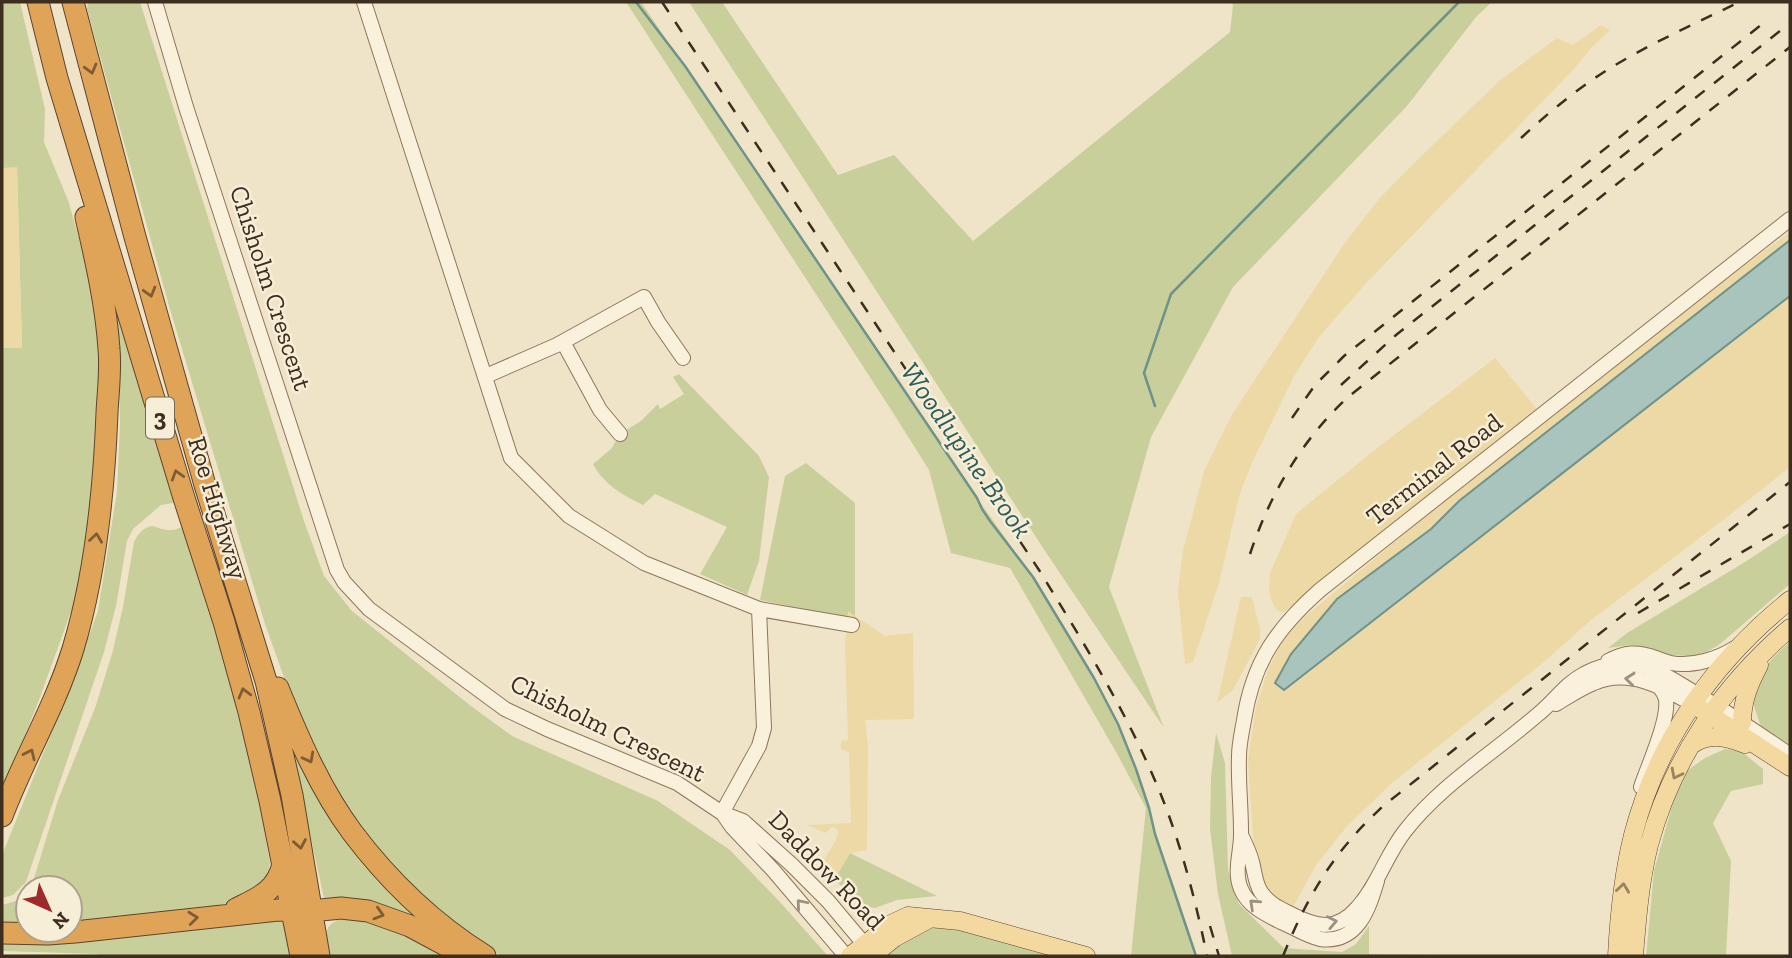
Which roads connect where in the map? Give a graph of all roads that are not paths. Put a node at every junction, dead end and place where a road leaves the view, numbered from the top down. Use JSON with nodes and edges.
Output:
{"nodes":[{"id":1,"x":38,"y":2,"type":"edge"},
{"id":2,"x":73,"y":2,"type":"edge"},
{"id":3,"x":155,"y":2,"type":"edge"},
{"id":4,"x":364,"y":2,"type":"edge"},
{"id":5,"x":57,"y":78,"type":"junction"},
{"id":6,"x":1790,"y":219,"type":"edge"},
{"id":7,"x":563,"y":342,"type":"junction"},
{"id":8,"x":683,"y":358,"type":"dead end"},
{"id":9,"x":486,"y":376,"type":"junction"},
{"id":10,"x":620,"y":434,"type":"dead end"},
{"id":11,"x":228,"y":559,"type":"junction"},
{"id":12,"x":1790,"y":600,"type":"edge"},
{"id":13,"x":759,"y":609,"type":"junction"},
{"id":14,"x":852,"y":625,"type":"dead end"},
{"id":15,"x":1790,"y":628,"type":"edge"},
{"id":16,"x":1774,"y":642,"type":"junction"},
{"id":17,"x":1741,"y":644,"type":"junction"},
{"id":18,"x":1585,"y":673,"type":"junction"},
{"id":19,"x":1658,"y":686,"type":"junction"},
{"id":20,"x":1695,"y":700,"type":"junction"},
{"id":21,"x":1712,"y":710,"type":"junction"},
{"id":22,"x":1539,"y":714,"type":"junction"},
{"id":23,"x":1742,"y":723,"type":"junction"},
{"id":24,"x":1690,"y":746,"type":"junction"},
{"id":25,"x":1768,"y":753,"type":"junction"},
{"id":26,"x":1790,"y":755,"type":"edge"},
{"id":27,"x":1790,"y":767,"type":"edge"},
{"id":28,"x":722,"y":813,"type":"junction"},
{"id":29,"x":2,"y":816,"type":"edge"},
{"id":30,"x":1633,"y":836,"type":"junction"},
{"id":31,"x":283,"y":864,"type":"junction"},
{"id":32,"x":302,"y":911,"type":"junction"},
{"id":33,"x":224,"y":915,"type":"junction"},
{"id":34,"x":2,"y":933,"type":"edge"},
{"id":35,"x":871,"y":953,"type":"edge"},
{"id":36,"x":301,"y":956,"type":"edge"},
{"id":37,"x":319,"y":956,"type":"edge"},
{"id":38,"x":466,"y":956,"type":"edge"},
{"id":39,"x":485,"y":956,"type":"edge"},
{"id":40,"x":848,"y":956,"type":"edge"},
{"id":41,"x":1086,"y":956,"type":"edge"},
{"id":42,"x":1616,"y":956,"type":"edge"},
{"id":43,"x":1634,"y":956,"type":"edge"}],
"edges":[{"from":1,"to":5,"type":"highway","name":"Roe Highway","number":"3"},
{"from":2,"to":11,"type":"highway","name":"Roe Highway","number":"3","one_way":true},
{"from":3,"to":28,"type":"street","name":"Chisholm Crescent"},
{"from":4,"to":9,"type":"street"},
{"from":29,"to":5,"type":"highway","one_way":true},
{"from":31,"to":5,"type":"highway","name":"Roe Highway","number":"3","one_way":true},
{"from":6,"to":22,"type":"street","name":"Terminal Road"},
{"from":7,"to":8,"type":"street"},
{"from":7,"to":9,"type":"street"},
{"from":7,"to":10,"type":"street"},
{"from":9,"to":13,"type":"street"},
{"from":11,"to":32,"type":"highway","name":"Roe Highway","number":"3","one_way":true},
{"from":11,"to":39,"type":"highway","one_way":true},
{"from":12,"to":17,"type":"main road"},
{"from":13,"to":14,"type":"street"},
{"from":13,"to":28,"type":"street","name":"Chisholm Crescent"},
{"from":15,"to":16,"type":"main road"},
{"from":16,"to":21,"type":"main road"},
{"from":16,"to":23,"type":"main road"},
{"from":17,"to":18,"type":"street"},
{"from":17,"to":20,"type":"main road"},
{"from":18,"to":20,"type":"street","name":"Terminal Road"},
{"from":18,"to":22,"type":"street","name":"Terminal Road"},
{"from":19,"to":20,"type":"street","name":"Terminal Road"},
{"from":19,"to":22,"type":"street","name":"Terminal Road","one_way":true},
{"from":19,"to":30,"type":"street"},
{"from":20,"to":21,"type":"main road"},
{"from":20,"to":30,"type":"main road"},
{"from":21,"to":23,"type":"street"},
{"from":21,"to":24,"type":"main road"},
{"from":21,"to":25,"type":"main road"},
{"from":23,"to":26,"type":"street"},
{"from":24,"to":25,"type":"main road"},
{"from":24,"to":43,"type":"main road","one_way":true},
{"from":25,"to":27,"type":"main road"},
{"from":28,"to":35,"type":"street","name":"Daddow Road"},
{"from":40,"to":28,"type":"street","name":"Daddow Road","one_way":true},
{"from":42,"to":30,"type":"main road","one_way":true},
{"from":31,"to":32,"type":"highway","name":"Roe Highway","number":"3"},
{"from":31,"to":33,"type":"highway"},
{"from":32,"to":33,"type":"highway"},
{"from":32,"to":36,"type":"highway","name":"Roe Highway","number":"3"},
{"from":32,"to":37,"type":"highway","name":"Roe Highway","number":"3"},
{"from":32,"to":38,"type":"highway","one_way":true},
{"from":34,"to":33,"type":"highway","one_way":true},
{"from":35,"to":40,"type":"main road"},
{"from":35,"to":41,"type":"main road"}]}
